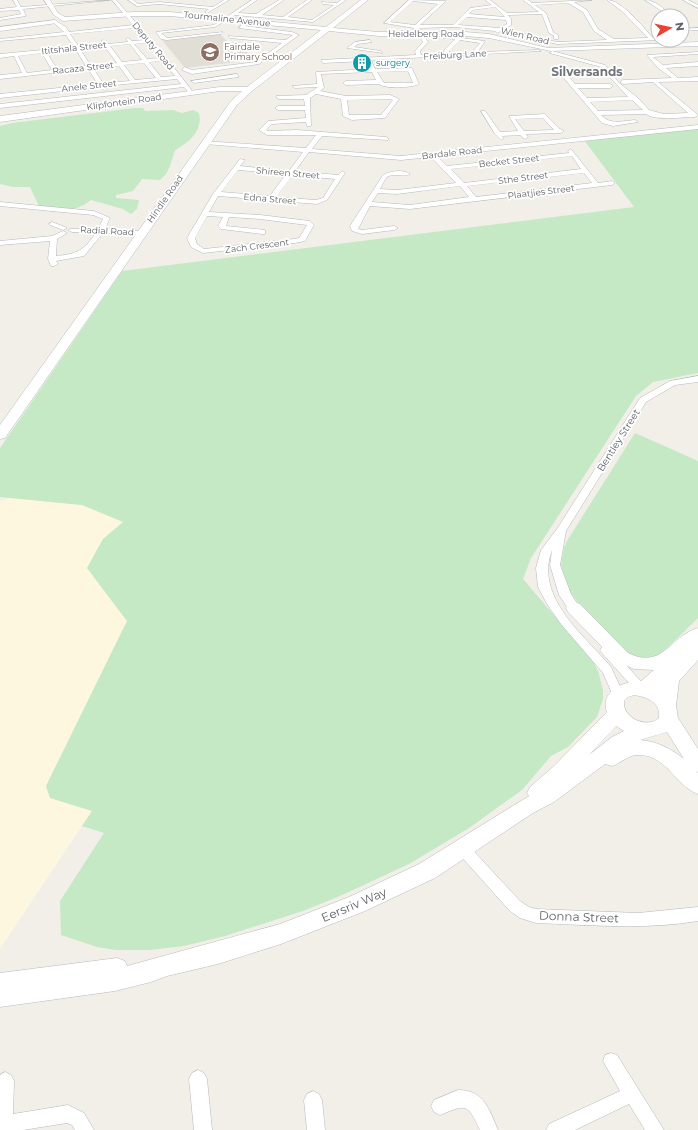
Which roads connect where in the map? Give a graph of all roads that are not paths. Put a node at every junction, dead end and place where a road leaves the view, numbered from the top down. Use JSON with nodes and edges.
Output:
{"nodes":[{"id":1,"x":15,"y":0,"type":"edge"},
{"id":2,"x":108,"y":0,"type":"edge"},
{"id":3,"x":114,"y":0,"type":"edge"},
{"id":4,"x":130,"y":0,"type":"edge"},
{"id":5,"x":216,"y":0,"type":"edge"},
{"id":6,"x":254,"y":0,"type":"edge"},
{"id":7,"x":282,"y":0,"type":"edge"},
{"id":8,"x":310,"y":0,"type":"edge"},
{"id":9,"x":344,"y":0,"type":"edge"},
{"id":10,"x":365,"y":0,"type":"edge"},
{"id":11,"x":412,"y":0,"type":"edge"},
{"id":12,"x":446,"y":0,"type":"edge"},
{"id":13,"x":487,"y":0,"type":"edge"},
{"id":14,"x":525,"y":0,"type":"edge"},
{"id":15,"x":590,"y":0,"type":"edge"},
{"id":16,"x":609,"y":0,"type":"edge"},
{"id":17,"x":647,"y":0,"type":"edge"},
{"id":18,"x":685,"y":0,"type":"edge"},
{"id":19,"x":226,"y":1,"type":"edge"},
{"id":20,"x":8,"y":2,"type":"dead end"},
{"id":21,"x":157,"y":2,"type":"edge"},
{"id":22,"x":570,"y":2,"type":"junction"},
{"id":23,"x":49,"y":3,"type":"edge"},
{"id":24,"x":78,"y":3,"type":"edge"},
{"id":25,"x":323,"y":3,"type":"dead end"},
{"id":26,"x":441,"y":3,"type":"junction"},
{"id":27,"x":338,"y":4,"type":"junction"},
{"id":28,"x":533,"y":4,"type":"junction"},
{"id":29,"x":697,"y":5,"type":"edge"},
{"id":30,"x":496,"y":6,"type":"junction"},
{"id":31,"x":20,"y":8,"type":"junction"},
{"id":32,"x":213,"y":8,"type":"junction"},
{"id":33,"x":660,"y":8,"type":"edge"},
{"id":34,"x":0,"y":10,"type":"edge"},
{"id":35,"x":467,"y":13,"type":"junction"},
{"id":36,"x":544,"y":13,"type":"junction"},
{"id":37,"x":126,"y":14,"type":"junction"},
{"id":38,"x":234,"y":14,"type":"junction"},
{"id":39,"x":506,"y":14,"type":"junction"},
{"id":40,"x":257,"y":16,"type":"junction"},
{"id":41,"x":199,"y":17,"type":"junction"},
{"id":42,"x":0,"y":18,"type":"edge"},
{"id":43,"x":225,"y":19,"type":"junction"},
{"id":44,"x":283,"y":19,"type":"junction"},
{"id":45,"x":55,"y":20,"type":"junction"},
{"id":46,"x":247,"y":21,"type":"junction"},
{"id":47,"x":116,"y":23,"type":"dead end"},
{"id":48,"x":65,"y":24,"type":"junction"},
{"id":49,"x":91,"y":24,"type":"dead end"},
{"id":50,"x":137,"y":26,"type":"junction"},
{"id":51,"x":215,"y":26,"type":"junction"},
{"id":52,"x":454,"y":26,"type":"junction"},
{"id":53,"x":416,"y":27,"type":"junction"},
{"id":54,"x":120,"y":28,"type":"junction"},
{"id":55,"x":0,"y":29,"type":"edge"},
{"id":56,"x":327,"y":29,"type":"junction"},
{"id":57,"x":95,"y":30,"type":"junction"},
{"id":58,"x":501,"y":30,"type":"junction"},
{"id":59,"x":221,"y":33,"type":"junction"},
{"id":60,"x":552,"y":33,"type":"junction"},
{"id":61,"x":420,"y":34,"type":"junction"},
{"id":62,"x":489,"y":36,"type":"junction"},
{"id":63,"x":445,"y":37,"type":"dead end"},
{"id":64,"x":650,"y":37,"type":"edge"},
{"id":65,"x":459,"y":38,"type":"junction"},
{"id":66,"x":536,"y":38,"type":"junction"},
{"id":67,"x":556,"y":38,"type":"dead end"},
{"id":68,"x":650,"y":39,"type":"edge"},
{"id":69,"x":0,"y":40,"type":"edge"},
{"id":70,"x":149,"y":41,"type":"junction"},
{"id":71,"x":370,"y":41,"type":"dead end"},
{"id":72,"x":613,"y":41,"type":"junction"},
{"id":73,"x":288,"y":42,"type":"junction"},
{"id":74,"x":130,"y":43,"type":"junction"},
{"id":75,"x":698,"y":44,"type":"edge"},
{"id":76,"x":106,"y":45,"type":"junction"},
{"id":77,"x":24,"y":46,"type":"junction"},
{"id":78,"x":77,"y":48,"type":"junction"},
{"id":79,"x":546,"y":50,"type":"junction"},
{"id":80,"x":43,"y":51,"type":"junction"},
{"id":81,"x":698,"y":53,"type":"edge"},
{"id":82,"x":15,"y":54,"type":"junction"},
{"id":83,"x":344,"y":54,"type":"junction"},
{"id":84,"x":477,"y":54,"type":"junction"},
{"id":85,"x":448,"y":55,"type":"junction"},
{"id":86,"x":0,"y":56,"type":"edge"},
{"id":87,"x":419,"y":56,"type":"junction"},
{"id":88,"x":400,"y":57,"type":"junction"},
{"id":89,"x":368,"y":58,"type":"junction"},
{"id":90,"x":165,"y":59,"type":"junction"},
{"id":91,"x":323,"y":60,"type":"dead end"},
{"id":92,"x":145,"y":61,"type":"junction"},
{"id":93,"x":120,"y":64,"type":"junction"},
{"id":94,"x":697,"y":65,"type":"edge"},
{"id":95,"x":660,"y":66,"type":"junction"},
{"id":96,"x":90,"y":67,"type":"junction"},
{"id":97,"x":229,"y":68,"type":"junction"},
{"id":98,"x":559,"y":68,"type":"dead end"},
{"id":99,"x":184,"y":69,"type":"dead end"},
{"id":100,"x":63,"y":70,"type":"junction"},
{"id":101,"x":374,"y":70,"type":"junction"},
{"id":102,"x":55,"y":71,"type":"junction"},
{"id":103,"x":608,"y":72,"type":"junction"},
{"id":104,"x":35,"y":73,"type":"junction"},
{"id":105,"x":568,"y":73,"type":"junction"},
{"id":106,"x":25,"y":74,"type":"junction"},
{"id":107,"x":7,"y":76,"type":"junction"},
{"id":108,"x":66,"y":76,"type":"dead end"},
{"id":109,"x":237,"y":76,"type":"junction"},
{"id":110,"x":0,"y":77,"type":"edge"},
{"id":111,"x":179,"y":77,"type":"junction"},
{"id":112,"x":39,"y":79,"type":"dead end"},
{"id":113,"x":160,"y":79,"type":"junction"},
{"id":114,"x":698,"y":79,"type":"edge"},
{"id":115,"x":676,"y":80,"type":"junction"},
{"id":116,"x":691,"y":80,"type":"junction"},
{"id":117,"x":194,"y":81,"type":"dead end"},
{"id":118,"x":10,"y":82,"type":"dead end"},
{"id":119,"x":70,"y":82,"type":"dead end"},
{"id":120,"x":134,"y":82,"type":"junction"},
{"id":121,"x":380,"y":82,"type":"junction"},
{"id":122,"x":654,"y":82,"type":"junction"},
{"id":123,"x":346,"y":83,"type":"dead end"},
{"id":124,"x":620,"y":83,"type":"junction"},
{"id":125,"x":42,"y":85,"type":"dead end"},
{"id":126,"x":101,"y":85,"type":"junction"},
{"id":127,"x":185,"y":85,"type":"junction"},
{"id":128,"x":321,"y":85,"type":"junction"},
{"id":129,"x":246,"y":86,"type":"junction"},
{"id":130,"x":295,"y":86,"type":"dead end"},
{"id":131,"x":574,"y":86,"type":"junction"},
{"id":132,"x":610,"y":86,"type":"dead end"},
{"id":133,"x":698,"y":86,"type":"edge"},
{"id":134,"x":13,"y":88,"type":"dead end"},
{"id":135,"x":72,"y":88,"type":"junction"},
{"id":136,"x":45,"y":91,"type":"junction"},
{"id":137,"x":191,"y":92,"type":"junction"},
{"id":138,"x":315,"y":92,"type":"junction"},
{"id":139,"x":16,"y":94,"type":"junction"},
{"id":140,"x":107,"y":94,"type":"junction"},
{"id":141,"x":0,"y":96,"type":"edge"},
{"id":142,"x":278,"y":97,"type":"dead end"},
{"id":143,"x":307,"y":97,"type":"junction"},
{"id":144,"x":346,"y":98,"type":"junction"},
{"id":145,"x":634,"y":98,"type":"junction"},
{"id":146,"x":586,"y":100,"type":"junction"},
{"id":147,"x":113,"y":103,"type":"junction"},
{"id":148,"x":0,"y":106,"type":"edge"},
{"id":149,"x":278,"y":108,"type":"dead end"},
{"id":150,"x":308,"y":108,"type":"junction"},
{"id":151,"x":483,"y":112,"type":"dead end"},
{"id":152,"x":650,"y":112,"type":"junction"},
{"id":153,"x":597,"y":113,"type":"junction"},
{"id":154,"x":695,"y":115,"type":"edge"},
{"id":155,"x":662,"y":117,"type":"junction"},
{"id":156,"x":0,"y":119,"type":"edge"},
{"id":157,"x":635,"y":122,"type":"dead end"},
{"id":158,"x":698,"y":127,"type":"edge"},
{"id":159,"x":680,"y":128,"type":"junction"},
{"id":160,"x":373,"y":129,"type":"dead end"},
{"id":161,"x":320,"y":134,"type":"junction"},
{"id":162,"x":498,"y":134,"type":"junction"},
{"id":163,"x":523,"y":135,"type":"junction"},
{"id":164,"x":367,"y":138,"type":"junction"},
{"id":165,"x":386,"y":139,"type":"dead end"},
{"id":166,"x":205,"y":142,"type":"junction"},
{"id":167,"x":508,"y":147,"type":"junction"},
{"id":168,"x":308,"y":151,"type":"junction"},
{"id":169,"x":433,"y":155,"type":"junction"},
{"id":170,"x":242,"y":160,"type":"dead end"},
{"id":171,"x":236,"y":168,"type":"junction"},
{"id":172,"x":445,"y":168,"type":"junction"},
{"id":173,"x":584,"y":171,"type":"junction"},
{"id":174,"x":291,"y":173,"type":"junction"},
{"id":175,"x":407,"y":174,"type":"dead end"},
{"id":176,"x":341,"y":175,"type":"joint"},
{"id":177,"x":612,"y":183,"type":"dead end"},
{"id":178,"x":461,"y":184,"type":"junction"},
{"id":179,"x":596,"y":185,"type":"junction"},
{"id":180,"x":376,"y":191,"type":"junction"},
{"id":181,"x":216,"y":194,"type":"junction"},
{"id":182,"x":272,"y":198,"type":"junction"},
{"id":183,"x":469,"y":200,"type":"junction"},
{"id":184,"x":0,"y":204,"type":"edge"},
{"id":185,"x":369,"y":204,"type":"junction"},
{"id":186,"x":205,"y":214,"type":"junction"},
{"id":187,"x":226,"y":215,"type":"junction"},
{"id":188,"x":52,"y":224,"type":"dead end"},
{"id":189,"x":394,"y":228,"type":"dead end"},
{"id":190,"x":63,"y":230,"type":"junction"},
{"id":191,"x":101,"y":230,"type":"junction"},
{"id":192,"x":262,"y":232,"type":"dead end"},
{"id":193,"x":142,"y":233,"type":"junction"},
{"id":194,"x":54,"y":238,"type":"junction"},
{"id":195,"x":0,"y":243,"type":"edge"},
{"id":196,"x":698,"y":379,"type":"edge"},
{"id":197,"x":0,"y":434,"type":"edge"},
{"id":198,"x":561,"y":531,"type":"junction"},
{"id":199,"x":574,"y":608,"type":"junction"},
{"id":200,"x":698,"y":635,"type":"edge"},
{"id":201,"x":698,"y":648,"type":"edge"},
{"id":202,"x":642,"y":689,"type":"junction"},
{"id":203,"x":618,"y":695,"type":"junction"},
{"id":204,"x":668,"y":712,"type":"junction"},
{"id":205,"x":616,"y":714,"type":"junction"},
{"id":206,"x":646,"y":730,"type":"junction"},
{"id":207,"x":698,"y":764,"type":"edge"},
{"id":208,"x":698,"y":782,"type":"edge"},
{"id":209,"x":698,"y":786,"type":"edge"},
{"id":210,"x":547,"y":796,"type":"junction"},
{"id":211,"x":526,"y":807,"type":"junction"},
{"id":212,"x":463,"y":849,"type":"junction"},
{"id":213,"x":698,"y":914,"type":"edge"},
{"id":214,"x":166,"y":965,"type":"junction"},
{"id":215,"x":0,"y":984,"type":"edge"},
{"id":216,"x":0,"y":996,"type":"edge"},
{"id":217,"x":611,"y":1060,"type":"dead end"},
{"id":218,"x":198,"y":1079,"type":"dead end"},
{"id":219,"x":6,"y":1081,"type":"dead end"},
{"id":220,"x":632,"y":1094,"type":"junction"},
{"id":221,"x":313,"y":1100,"type":"dead end"},
{"id":222,"x":440,"y":1106,"type":"dead end"},
{"id":223,"x":2,"y":1125,"type":"edge"},
{"id":224,"x":85,"y":1130,"type":"edge"},
{"id":225,"x":203,"y":1130,"type":"edge"},
{"id":226,"x":316,"y":1130,"type":"edge"},
{"id":227,"x":489,"y":1130,"type":"edge"},
{"id":228,"x":554,"y":1130,"type":"edge"},
{"id":229,"x":655,"y":1130,"type":"edge"}],
"edges":[{"from":1,"to":20,"type":"street"},
{"from":1,"to":31,"type":"street"},
{"from":2,"to":24,"type":"street"},
{"from":3,"to":37,"type":"street","name":"Deputy Road"},
{"from":4,"to":21,"type":"street"},
{"from":5,"to":19,"type":"street"},
{"from":6,"to":38,"type":"street"},
{"from":7,"to":40,"type":"street"},
{"from":8,"to":44,"type":"street"},
{"from":9,"to":27,"type":"street"},
{"from":10,"to":56,"type":"main road","name":"Hindle Road"},
{"from":11,"to":26,"type":"street"},
{"from":11,"to":53,"type":"street","name":"Wien Road"},
{"from":12,"to":26,"type":"street"},
{"from":13,"to":30,"type":"street"},
{"from":14,"to":28,"type":"street"},
{"from":15,"to":22,"type":"street"},
{"from":16,"to":64,"type":"street"},
{"from":17,"to":33,"type":"street"},
{"from":18,"to":29,"type":"street"},
{"from":19,"to":32,"type":"street"},
{"from":21,"to":32,"type":"street"},
{"from":22,"to":28,"type":"street"},
{"from":22,"to":72,"type":"street"},
{"from":23,"to":24,"type":"street"},
{"from":23,"to":31,"type":"street"},
{"from":23,"to":45,"type":"main road"},
{"from":25,"to":27,"type":"street"},
{"from":26,"to":53,"type":"street"},
{"from":27,"to":44,"type":"street"},
{"from":28,"to":36,"type":"street"},
{"from":30,"to":35,"type":"street"},
{"from":30,"to":39,"type":"street"},
{"from":31,"to":34,"type":"street"},
{"from":31,"to":42,"type":"street"},
{"from":32,"to":41,"type":"street"},
{"from":35,"to":39,"type":"street"},
{"from":35,"to":39,"type":"street"},
{"from":35,"to":52,"type":"street"},
{"from":36,"to":39,"type":"street"},
{"from":36,"to":60,"type":"street"},
{"from":37,"to":41,"type":"main road","name":"Tourmaline Avenue"},
{"from":37,"to":48,"type":"main road","name":"Tourmaline Avenue"},
{"from":37,"to":50,"type":"street","name":"Deputy Road"},
{"from":38,"to":40,"type":"street"},
{"from":38,"to":43,"type":"street"},
{"from":39,"to":58,"type":"street"},
{"from":40,"to":44,"type":"street"},
{"from":41,"to":43,"type":"main road","name":"Tourmaline Avenue"},
{"from":43,"to":46,"type":"main road","name":"Tourmaline Avenue"},
{"from":43,"to":51,"type":"street"},
{"from":45,"to":48,"type":"main road","name":"Tourmaline Avenue"},
{"from":45,"to":55,"type":"main road","name":"Tourmaline Avenue"},
{"from":46,"to":56,"type":"main road","name":"Tourmaline Avenue"},
{"from":46,"to":73,"type":"street"},
{"from":47,"to":54,"type":"street"},
{"from":48,"to":57,"type":"street"},
{"from":48,"to":77,"type":"street"},
{"from":48,"to":78,"type":"street"},
{"from":49,"to":57,"type":"street"},
{"from":50,"to":54,"type":"street"},
{"from":50,"to":70,"type":"street","name":"Deputy Road"},
{"from":51,"to":59,"type":"street"},
{"from":51,"to":59,"type":"street"},
{"from":52,"to":53,"type":"street","name":"Wien Road"},
{"from":52,"to":58,"type":"street","name":"Wien Road"},
{"from":53,"to":61,"type":"street"},
{"from":54,"to":57,"type":"street"},
{"from":54,"to":74,"type":"street"},
{"from":56,"to":61,"type":"main road","name":"Heidelberg Road"},
{"from":56,"to":129,"type":"main road","name":"Hindle Road"},
{"from":57,"to":76,"type":"street"},
{"from":58,"to":62,"type":"street"},
{"from":58,"to":66,"type":"street","name":"Wien Road"},
{"from":59,"to":73,"type":"street"},
{"from":60,"to":66,"type":"street"},
{"from":60,"to":67,"type":"street"},
{"from":61,"to":62,"type":"main road","name":"Heidelberg Road"},
{"from":61,"to":87,"type":"street"},
{"from":62,"to":79,"type":"main road","name":"Heidelberg Road"},
{"from":63,"to":65,"type":"street"},
{"from":65,"to":84,"type":"street"},
{"from":65,"to":85,"type":"street"},
{"from":66,"to":72,"type":"street","name":"Wien Road"},
{"from":68,"to":72,"type":"street","name":"Wien Road"},
{"from":69,"to":77,"type":"street"},
{"from":70,"to":74,"type":"street","name":"Ititshala Street"},
{"from":70,"to":90,"type":"street","name":"Deputy Road"},
{"from":71,"to":83,"type":"street"},
{"from":73,"to":97,"type":"street"},
{"from":74,"to":76,"type":"street","name":"Ititshala Street"},
{"from":74,"to":92,"type":"street"},
{"from":75,"to":79,"type":"main road"},
{"from":76,"to":78,"type":"street","name":"Ititshala Street"},
{"from":76,"to":93,"type":"street"},
{"from":77,"to":80,"type":"street","name":"Ititshala Street"},
{"from":77,"to":82,"type":"street","name":"Ititshala Street"},
{"from":78,"to":80,"type":"street","name":"Ititshala Street"},
{"from":78,"to":96,"type":"street"},
{"from":79,"to":84,"type":"street","name":"Freiburg Lane"},
{"from":79,"to":103,"type":"street","name":"Freiburg Lane"},
{"from":80,"to":102,"type":"street"},
{"from":81,"to":95,"type":"street"},
{"from":82,"to":86,"type":"street","name":"Ititshala Street"},
{"from":82,"to":106,"type":"street"},
{"from":83,"to":88,"type":"street"},
{"from":83,"to":89,"type":"street","name":"Freiburg Lane"},
{"from":83,"to":91,"type":"street","name":"Freiburg Lane"},
{"from":84,"to":85,"type":"street","name":"Freiburg Lane"},
{"from":85,"to":87,"type":"street","name":"Freiburg Lane"},
{"from":87,"to":88,"type":"street","name":"Freiburg Lane"},
{"from":88,"to":89,"type":"street","name":"Freiburg Lane"},
{"from":89,"to":101,"type":"street"},
{"from":90,"to":92,"type":"street","name":"Racaza Street"},
{"from":90,"to":111,"type":"street","name":"Deputy Road"},
{"from":92,"to":93,"type":"street","name":"Racaza Street"},
{"from":92,"to":113,"type":"street"},
{"from":93,"to":96,"type":"street","name":"Racaza Street"},
{"from":93,"to":120,"type":"street"},
{"from":94,"to":95,"type":"street"},
{"from":95,"to":115,"type":"street"},
{"from":96,"to":100,"type":"street","name":"Racaza Street"},
{"from":96,"to":126,"type":"street"},
{"from":97,"to":99,"type":"street"},
{"from":97,"to":109,"type":"street"},
{"from":98,"to":105,"type":"street"},
{"from":100,"to":102,"type":"street","name":"Racaza Street"},
{"from":100,"to":108,"type":"street"},
{"from":101,"to":121,"type":"street"},
{"from":101,"to":121,"type":"street"},
{"from":101,"to":128,"type":"street"},
{"from":102,"to":104,"type":"street","name":"Racaza Street"},
{"from":103,"to":105,"type":"street"},
{"from":103,"to":124,"type":"street","name":"Freiburg Lane"},
{"from":104,"to":106,"type":"street","name":"Racaza Street"},
{"from":104,"to":112,"type":"street"},
{"from":105,"to":131,"type":"street"},
{"from":106,"to":107,"type":"street","name":"Racaza Street"},
{"from":107,"to":110,"type":"street","name":"Racaza Street"},
{"from":107,"to":118,"type":"street"},
{"from":109,"to":117,"type":"street"},
{"from":109,"to":129,"type":"street"},
{"from":111,"to":113,"type":"street","name":"Anele Street"},
{"from":111,"to":127,"type":"street","name":"Deputy Road"},
{"from":113,"to":120,"type":"street","name":"Anele Street"},
{"from":114,"to":116,"type":"street"},
{"from":115,"to":116,"type":"street"},
{"from":115,"to":122,"type":"street"},
{"from":116,"to":133,"type":"street"},
{"from":119,"to":135,"type":"street"},
{"from":120,"to":126,"type":"street","name":"Anele Street"},
{"from":121,"to":123,"type":"street"},
{"from":122,"to":124,"type":"street"},
{"from":122,"to":154,"type":"street"},
{"from":124,"to":145,"type":"street","name":"Freiburg Lane"},
{"from":125,"to":136,"type":"street"},
{"from":126,"to":135,"type":"street","name":"Anele Street"},
{"from":126,"to":140,"type":"street"},
{"from":127,"to":137,"type":"street","name":"Deputy Road"},
{"from":127,"to":140,"type":"street"},
{"from":128,"to":130,"type":"street"},
{"from":128,"to":138,"type":"street"},
{"from":129,"to":137,"type":"main road","name":"Klipfontein Road"},
{"from":129,"to":166,"type":"main road","name":"Hindle Road"},
{"from":131,"to":132,"type":"street"},
{"from":131,"to":146,"type":"street"},
{"from":134,"to":139,"type":"street"},
{"from":135,"to":136,"type":"street","name":"Anele Street"},
{"from":136,"to":139,"type":"street","name":"Anele Street"},
{"from":137,"to":147,"type":"main road","name":"Klipfontein Road"},
{"from":138,"to":143,"type":"street"},
{"from":138,"to":144,"type":"street"},
{"from":139,"to":141,"type":"street","name":"Anele Street"},
{"from":140,"to":147,"type":"street"},
{"from":140,"to":148,"type":"street"},
{"from":142,"to":143,"type":"street"},
{"from":143,"to":150,"type":"street"},
{"from":144,"to":144,"type":"street"},
{"from":145,"to":146,"type":"street"},
{"from":145,"to":152,"type":"street","name":"Freiburg Lane"},
{"from":146,"to":153,"type":"street"},
{"from":147,"to":156,"type":"main road","name":"Klipfontein Road"},
{"from":149,"to":150,"type":"street"},
{"from":150,"to":161,"type":"street"},
{"from":151,"to":162,"type":"street"},
{"from":152,"to":153,"type":"street"},
{"from":152,"to":155,"type":"street"},
{"from":153,"to":157,"type":"street"},
{"from":154,"to":155,"type":"street"},
{"from":155,"to":159,"type":"street"},
{"from":158,"to":159,"type":"street","name":"Bardale Road"},
{"from":159,"to":167,"type":"street","name":"Bardale Road"},
{"from":160,"to":164,"type":"street"},
{"from":161,"to":164,"type":"street"},
{"from":161,"to":168,"type":"street"},
{"from":162,"to":163,"type":"street"},
{"from":162,"to":167,"type":"street"},
{"from":163,"to":163,"type":"street"},
{"from":164,"to":165,"type":"street"},
{"from":166,"to":168,"type":"street","name":"Bardale Road"},
{"from":166,"to":193,"type":"main road","name":"Hindle Road"},
{"from":167,"to":169,"type":"street","name":"Bardale Road"},
{"from":168,"to":169,"type":"street","name":"Bardale Road"},
{"from":168,"to":174,"type":"street"},
{"from":169,"to":172,"type":"street"},
{"from":170,"to":171,"type":"street"},
{"from":171,"to":174,"type":"street","name":"Shireen Street"},
{"from":171,"to":181,"type":"street"},
{"from":172,"to":173,"type":"street","name":"Becket Street"},
{"from":172,"to":178,"type":"street"},
{"from":173,"to":178,"type":"street","name":"Sthe Street"},
{"from":173,"to":179,"type":"street"},
{"from":174,"to":176,"type":"street","name":"Shireen Street"},
{"from":174,"to":182,"type":"street"},
{"from":175,"to":180,"type":"street"},
{"from":176,"to":182,"type":"street","name":"Edna Street"},
{"from":177,"to":179,"type":"street","name":"Plaatjies Street"},
{"from":178,"to":180,"type":"street","name":"Sthe Street"},
{"from":178,"to":183,"type":"street"},
{"from":179,"to":183,"type":"street","name":"Plaatjies Street"},
{"from":180,"to":185,"type":"street"},
{"from":181,"to":182,"type":"street","name":"Edna Street"},
{"from":181,"to":186,"type":"street","name":"Zach Crescent"},
{"from":183,"to":185,"type":"street","name":"Plaatjies Street"},
{"from":184,"to":191,"type":"street"},
{"from":185,"to":189,"type":"street"},
{"from":186,"to":187,"type":"street","name":"Zach Crescent"},
{"from":186,"to":187,"type":"street","name":"Zach Crescent"},
{"from":187,"to":192,"type":"street","name":"Zach Crescent"},
{"from":188,"to":190,"type":"street","name":"Radial Road"},
{"from":190,"to":191,"type":"street","name":"Radial Road"},
{"from":190,"to":194,"type":"street"},
{"from":191,"to":193,"type":"street","name":"Radial Road"},
{"from":191,"to":194,"type":"street"},
{"from":193,"to":197,"type":"main road","name":"Hindle Road"},
{"from":194,"to":195,"type":"street"},
{"from":196,"to":198,"type":"street","name":"Bentley Street"},
{"from":198,"to":199,"type":"street","name":"Bentley Street"},
{"from":198,"to":203,"type":"street","name":"Bentley Street"},
{"from":199,"to":200,"type":"main road"},
{"from":199,"to":202,"type":"street","name":"Bentley Street"},
{"from":200,"to":202,"type":"main road"},
{"from":201,"to":204,"type":"main road"},
{"from":202,"to":203,"type":"main road"},
{"from":202,"to":204,"type":"main road"},
{"from":203,"to":205,"type":"main road"},
{"from":204,"to":206,"type":"main road"},
{"from":204,"to":207,"type":"main road"},
{"from":205,"to":206,"type":"main road"},
{"from":205,"to":211,"type":"main road","name":"Eersriv Way"},
{"from":206,"to":208,"type":"main road"},
{"from":206,"to":210,"type":"main road","name":"Eersriv Way"},
{"from":209,"to":210,"type":"main road"},
{"from":210,"to":211,"type":"main road","name":"Eersriv Way"},
{"from":211,"to":212,"type":"main road","name":"Eersriv Way"},
{"from":212,"to":213,"type":"street","name":"Donna Street"},
{"from":212,"to":214,"type":"main road","name":"Eersriv Way"},
{"from":214,"to":215,"type":"main road","name":"Eersriv Way"},
{"from":214,"to":216,"type":"main road","name":"Eersriv Way"},
{"from":217,"to":220,"type":"street"},
{"from":218,"to":225,"type":"street"},
{"from":219,"to":223,"type":"street"},
{"from":220,"to":228,"type":"street"},
{"from":220,"to":229,"type":"street"},
{"from":221,"to":226,"type":"street"},
{"from":222,"to":227,"type":"street"},
{"from":223,"to":224,"type":"street"}]}
